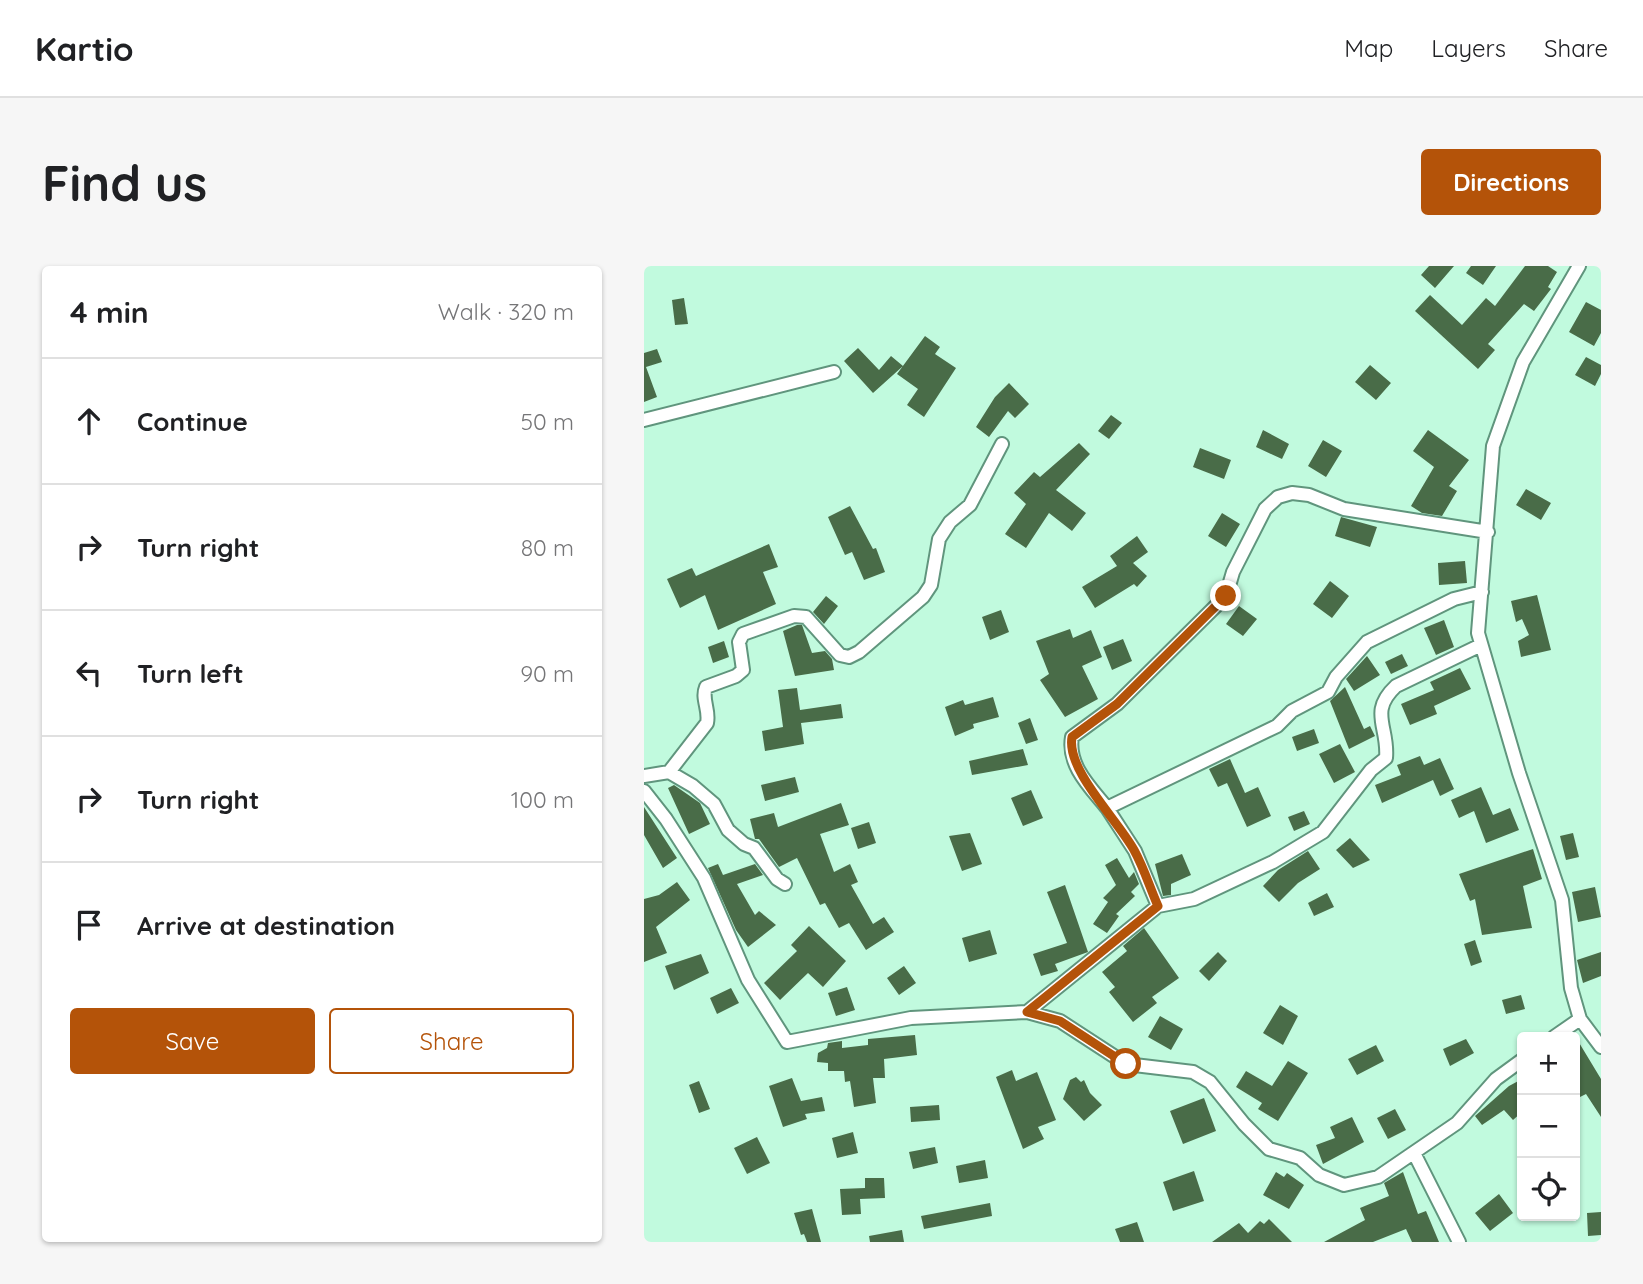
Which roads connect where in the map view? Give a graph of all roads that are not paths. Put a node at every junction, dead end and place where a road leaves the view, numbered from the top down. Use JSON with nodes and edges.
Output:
{"nodes":[{"id":1,"x":1578,"y":266,"type":"edge"},
{"id":2,"x":834,"y":372,"type":"dead end"},
{"id":3,"x":644,"y":420,"type":"edge"},
{"id":4,"x":1002,"y":444,"type":"dead end"},
{"id":5,"x":1488,"y":532,"type":"junction"},
{"id":6,"x":1482,"y":592,"type":"junction"},
{"id":7,"x":1481,"y":645,"type":"junction"},
{"id":8,"x":669,"y":772,"type":"junction"},
{"id":9,"x":644,"y":776,"type":"edge"},
{"id":10,"x":644,"y":791,"type":"edge"},
{"id":11,"x":1107,"y":808,"type":"junction"},
{"id":12,"x":785,"y":884,"type":"dead end"},
{"id":13,"x":1158,"y":906,"type":"junction"},
{"id":14,"x":1027,"y":1012,"type":"junction"},
{"id":15,"x":1580,"y":1019,"type":"junction"},
{"id":16,"x":1562,"y":1032,"type":"edge"},
{"id":17,"x":1601,"y":1047,"type":"edge"},
{"id":18,"x":1517,"y":1064,"type":"edge"},
{"id":19,"x":1414,"y":1153,"type":"junction"},
{"id":20,"x":1459,"y":1242,"type":"edge"}],
"edges":[{"from":1,"to":5,"type":"street"},
{"from":2,"to":3,"type":"street"},
{"from":4,"to":8,"type":"street"},
{"from":5,"to":6,"type":"street"},
{"from":5,"to":11,"type":"street"},
{"from":6,"to":7,"type":"street"},
{"from":6,"to":11,"type":"street"},
{"from":7,"to":13,"type":"street"},
{"from":7,"to":15,"type":"street"},
{"from":8,"to":9,"type":"street"},
{"from":8,"to":12,"type":"street"},
{"from":10,"to":14,"type":"street"},
{"from":11,"to":13,"type":"street"},
{"from":13,"to":14,"type":"street"},
{"from":14,"to":19,"type":"street"},
{"from":15,"to":16,"type":"street"},
{"from":15,"to":17,"type":"street"},
{"from":18,"to":19,"type":"street"},
{"from":19,"to":20,"type":"street"}]}
